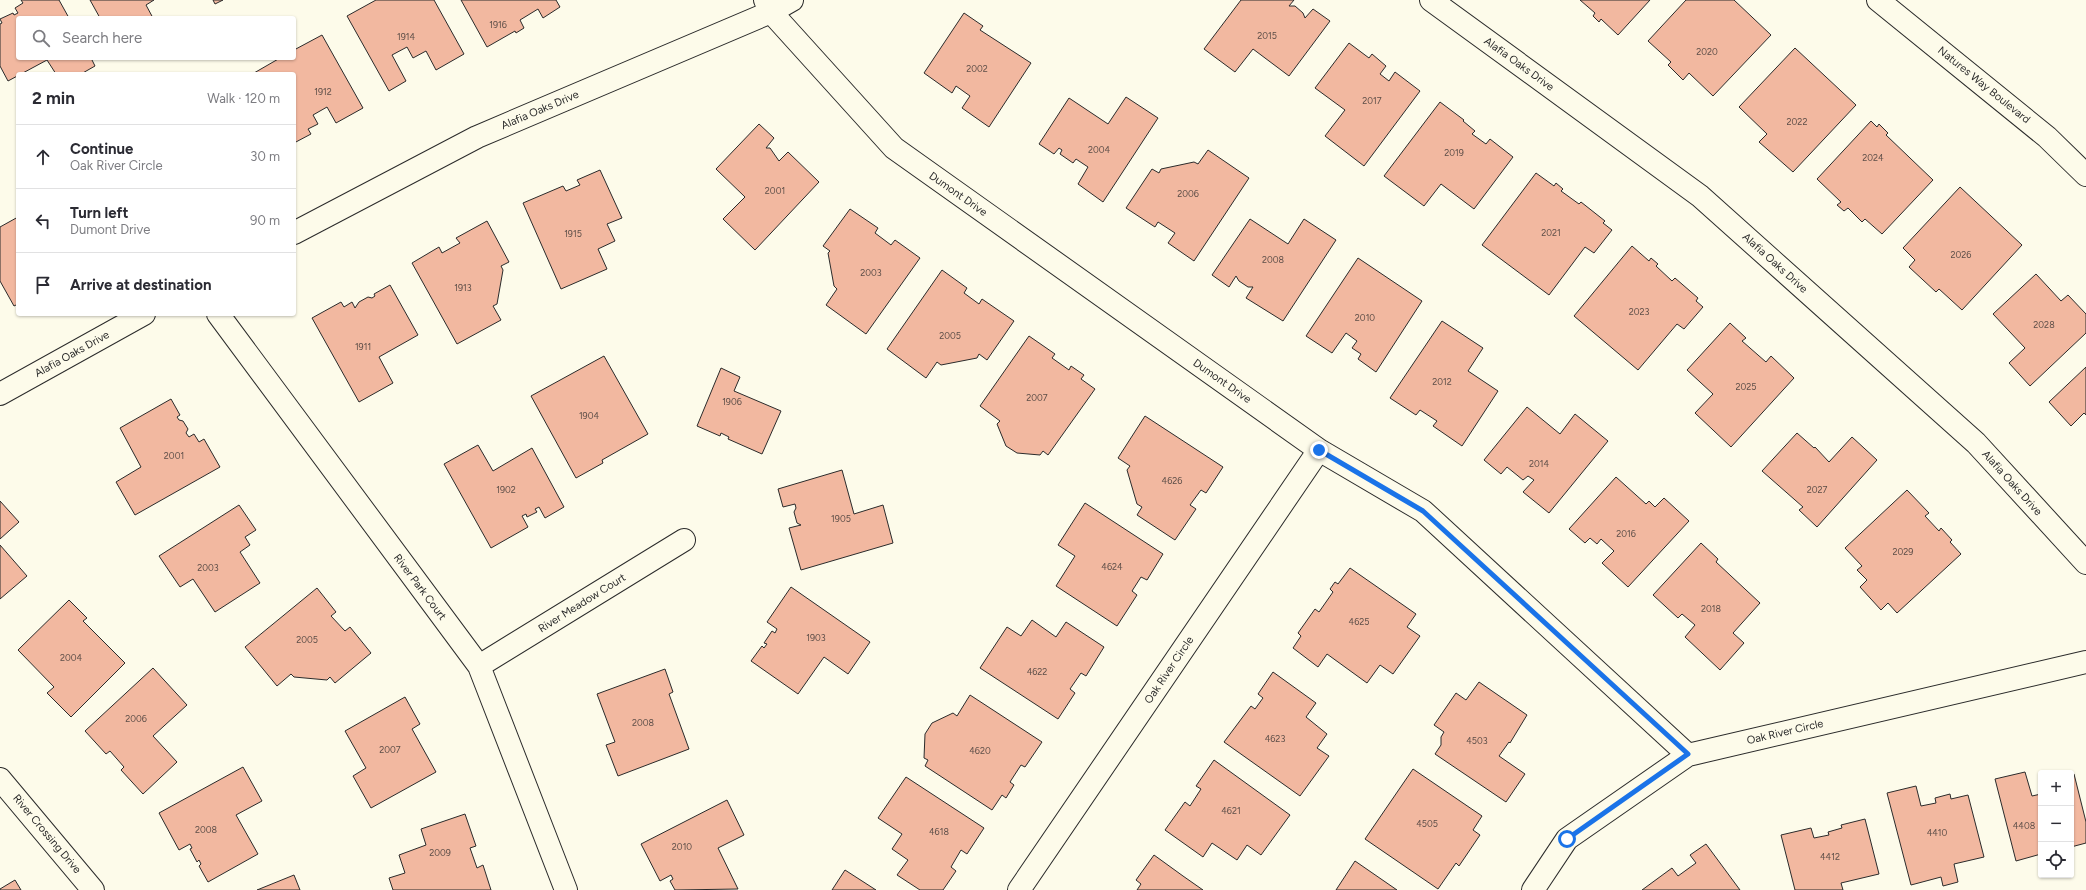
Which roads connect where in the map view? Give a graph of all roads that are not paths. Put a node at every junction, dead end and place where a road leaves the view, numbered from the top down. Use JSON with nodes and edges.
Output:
{"nodes":[{"id":1,"x":792,"y":0,"type":"edge"},
{"id":2,"x":1431,"y":0,"type":"edge"},
{"id":3,"x":1878,"y":0,"type":"edge"},
{"id":4,"x":768,"y":6,"type":"edge"},
{"id":5,"x":2086,"y":175,"type":"edge"},
{"id":6,"x":296,"y":232,"type":"edge"},
{"id":7,"x":140,"y":316,"type":"edge"},
{"id":8,"x":219,"y":316,"type":"edge"},
{"id":9,"x":0,"y":394,"type":"edge"},
{"id":10,"x":1319,"y":450,"type":"junction"},
{"id":11,"x":684,"y":540,"type":"dead end"},
{"id":12,"x":2086,"y":563,"type":"edge"},
{"id":13,"x":2086,"y":662,"type":"edge"},
{"id":14,"x":479,"y":666,"type":"junction"},
{"id":15,"x":1688,"y":754,"type":"junction"},
{"id":16,"x":0,"y":779,"type":"edge"},
{"id":17,"x":93,"y":890,"type":"edge"},
{"id":18,"x":566,"y":890,"type":"edge"},
{"id":19,"x":1019,"y":890,"type":"edge"},
{"id":20,"x":1533,"y":890,"type":"edge"}],
"edges":[{"from":1,"to":4,"type":"street","name":"Alafia Oaks Drive"},
{"from":2,"to":12,"type":"street","name":"Alafia Oaks Drive"},
{"from":3,"to":5,"type":"street","name":"Natures Way Boulevard"},
{"from":4,"to":6,"type":"street","name":"Alafia Oaks Drive"},
{"from":4,"to":10,"type":"street","name":"Dumont Drive"},
{"from":7,"to":9,"type":"street","name":"Alafia Oaks Drive"},
{"from":8,"to":14,"type":"street","name":"River Park Court"},
{"from":10,"to":15,"type":"street","name":"Dumont Drive"},
{"from":10,"to":19,"type":"street","name":"Oak River Circle"},
{"from":11,"to":14,"type":"street","name":"River Meadow Court"},
{"from":13,"to":15,"type":"street","name":"Oak River Circle"},
{"from":14,"to":18,"type":"street","name":"River Park Court"},
{"from":15,"to":20,"type":"street","name":"Oak River Circle"},
{"from":16,"to":17,"type":"street","name":"River Crossing Drive"}]}
